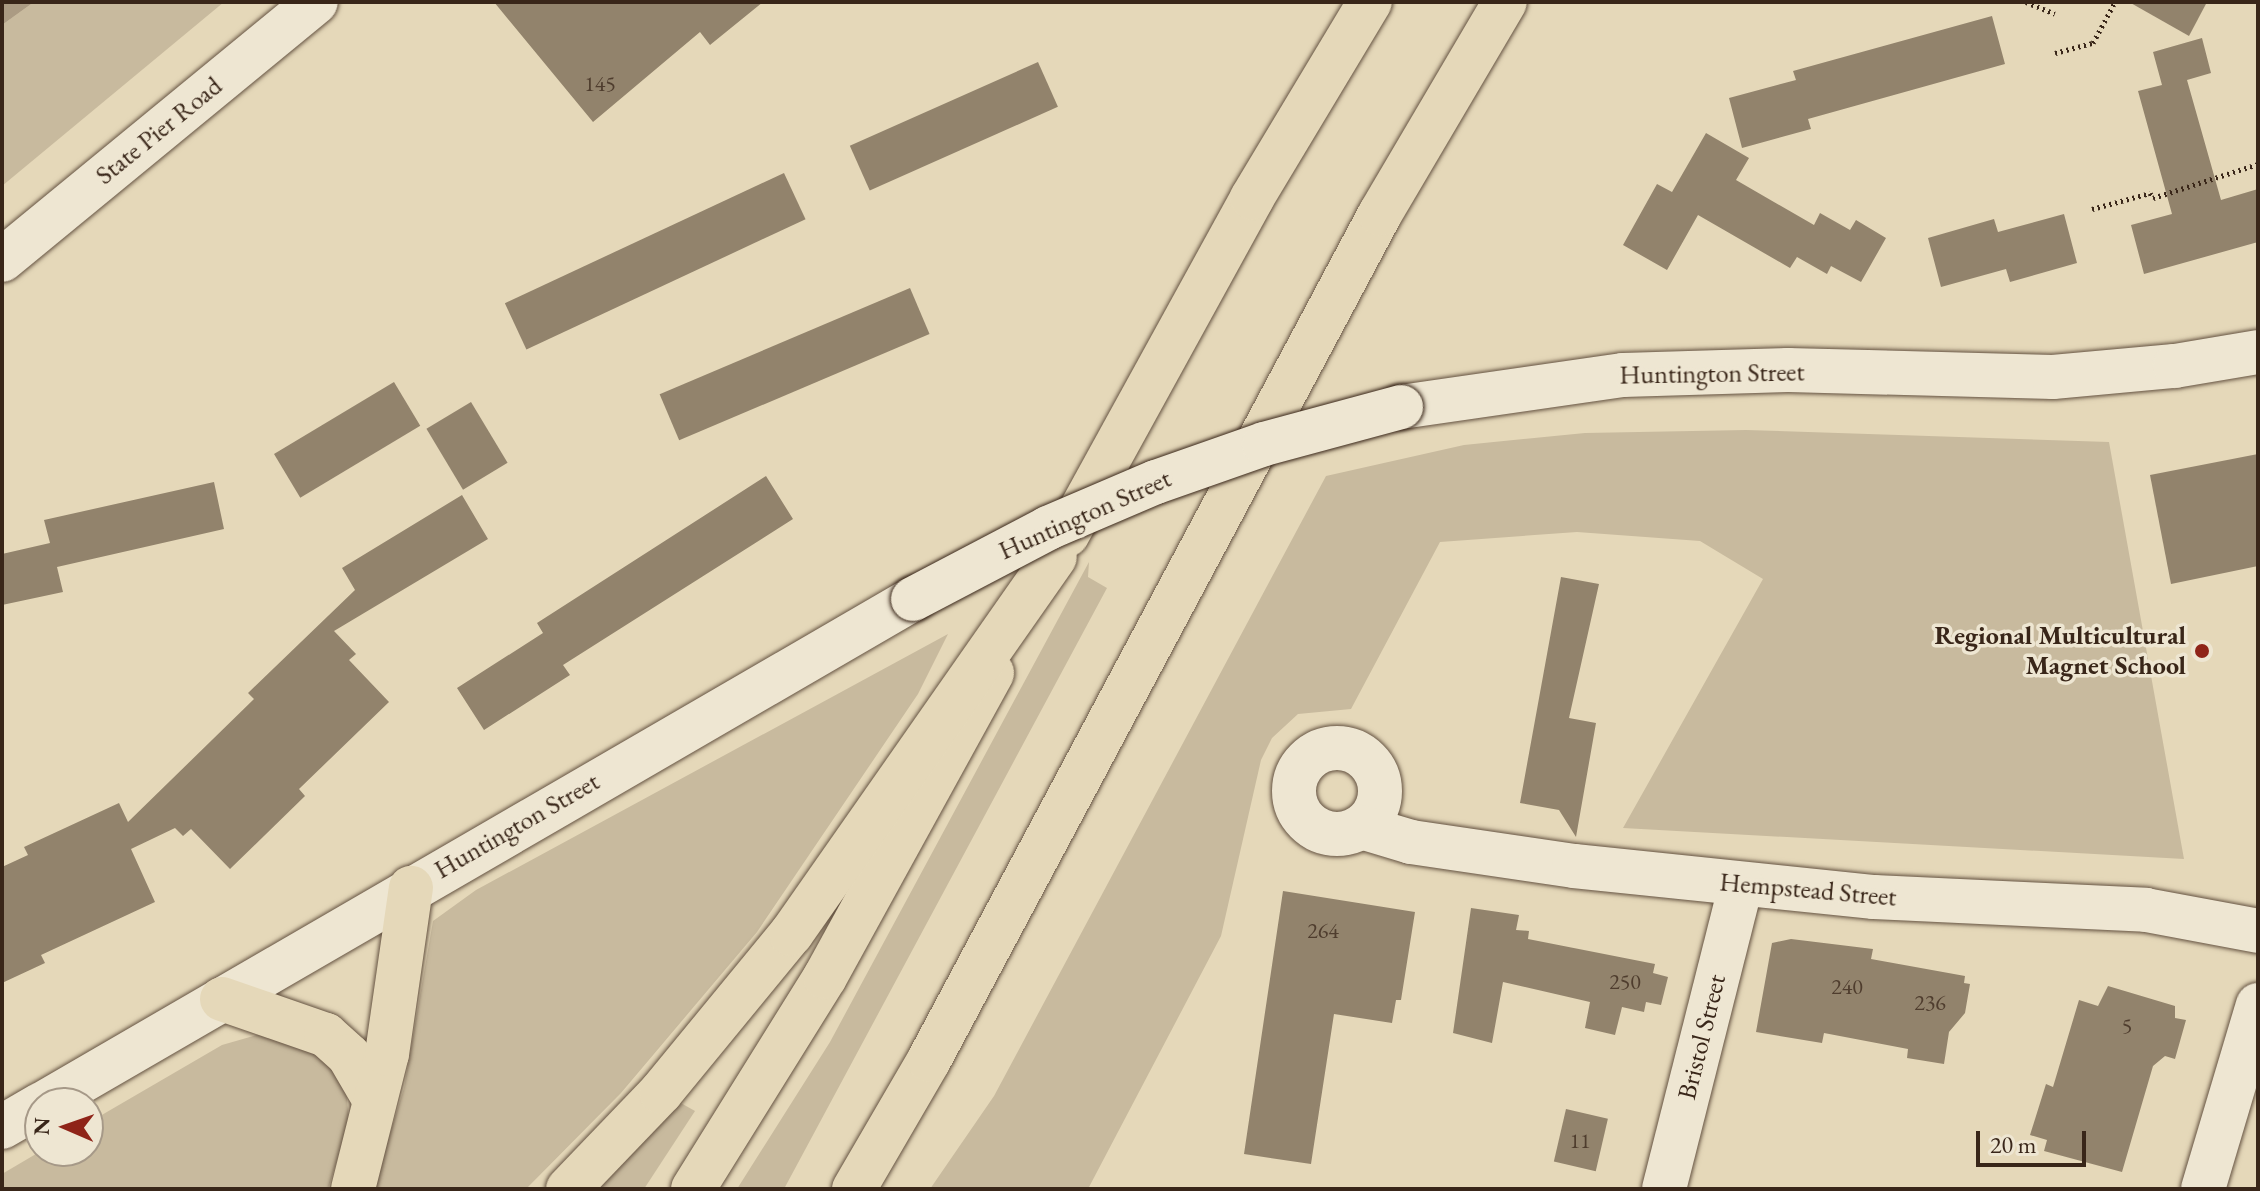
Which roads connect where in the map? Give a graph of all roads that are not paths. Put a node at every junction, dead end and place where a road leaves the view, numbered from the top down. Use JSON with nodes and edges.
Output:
{"nodes":[{"id":1,"x":316,"y":2,"type":"edge"},
{"id":2,"x":1370,"y":2,"type":"edge"},
{"id":3,"x":1505,"y":2,"type":"edge"},
{"id":4,"x":2,"y":260,"type":"edge"},
{"id":5,"x":2258,"y":352,"type":"edge"},
{"id":6,"x":1055,"y":557,"type":"junction"},
{"id":7,"x":1361,"y":827,"type":"dead end"},
{"id":8,"x":1741,"y":885,"type":"junction"},
{"id":9,"x":411,"y":888,"type":"junction"},
{"id":10,"x":2258,"y":931,"type":"edge"},
{"id":11,"x":222,"y":999,"type":"junction"},
{"id":12,"x":2258,"y":1005,"type":"edge"},
{"id":13,"x":71,"y":1087,"type":"edge"},
{"id":14,"x":373,"y":1097,"type":"junction"},
{"id":15,"x":24,"y":1114,"type":"edge"},
{"id":16,"x":2,"y":1127,"type":"edge"},
{"id":17,"x":353,"y":1189,"type":"edge"},
{"id":18,"x":568,"y":1189,"type":"edge"},
{"id":19,"x":693,"y":1189,"type":"edge"},
{"id":20,"x":854,"y":1189,"type":"edge"},
{"id":21,"x":1664,"y":1189,"type":"edge"},
{"id":22,"x":2203,"y":1189,"type":"edge"}],
"edges":[{"from":1,"to":4,"type":"main road","name":"State Pier Road"},
{"from":2,"to":6,"type":"main road"},
{"from":3,"to":20,"type":"main road"},
{"from":5,"to":9,"type":"main road","name":"Huntington Street","bridge":true},
{"from":6,"to":18,"type":"main road"},
{"from":6,"to":19,"type":"main road"},
{"from":7,"to":8,"type":"main road","name":"Hempstead Street"},
{"from":8,"to":10,"type":"main road","name":"Hempstead Street"},
{"from":8,"to":21,"type":"main road","name":"Bristol Street"},
{"from":9,"to":11,"type":"main road","name":"Huntington Street"},
{"from":9,"to":14,"type":"main road"},
{"from":11,"to":13,"type":"main road","name":"Huntington Street"},
{"from":11,"to":14,"type":"main road"},
{"from":12,"to":22,"type":"main road"},
{"from":14,"to":17,"type":"main road"},
{"from":15,"to":16,"type":"main road","name":"Huntington Street"}]}
